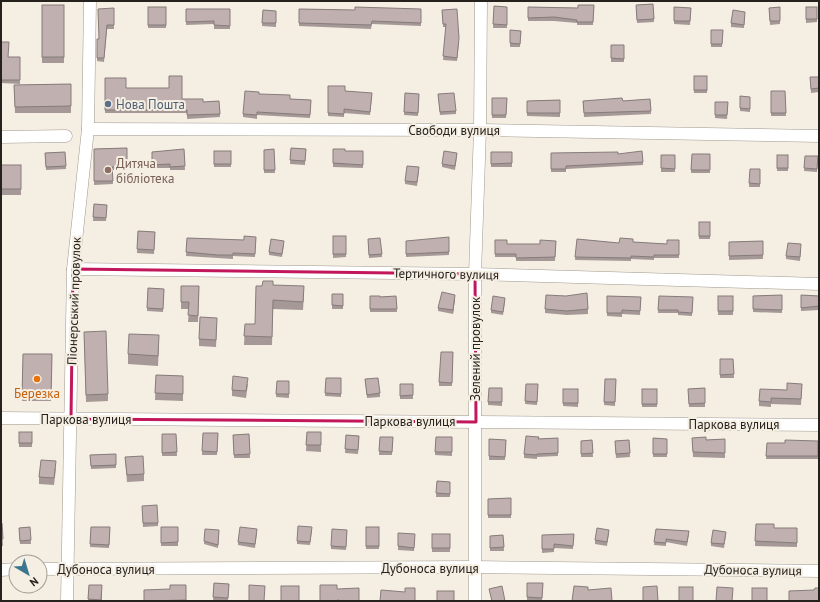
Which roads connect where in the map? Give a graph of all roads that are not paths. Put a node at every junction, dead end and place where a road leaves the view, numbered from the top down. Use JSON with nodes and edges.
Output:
{"nodes":[{"id":1,"x":90,"y":1,"type":"edge"},
{"id":2,"x":480,"y":1,"type":"edge"},
{"id":3,"x":88,"y":129,"type":"junction"},
{"id":4,"x":480,"y":130,"type":"junction"},
{"id":5,"x":66,"y":136,"type":"dead end"},
{"id":6,"x":819,"y":136,"type":"edge"},
{"id":7,"x":1,"y":137,"type":"edge"},
{"id":8,"x":73,"y":269,"type":"junction"},
{"id":9,"x":475,"y":274,"type":"junction"},
{"id":10,"x":819,"y":284,"type":"edge"},
{"id":11,"x":1,"y":418,"type":"edge"},
{"id":12,"x":71,"y":419,"type":"junction"},
{"id":13,"x":476,"y":422,"type":"junction"},
{"id":14,"x":819,"y":424,"type":"edge"},
{"id":15,"x":475,"y":567,"type":"junction"},
{"id":16,"x":48,"y":569,"type":"edge"},
{"id":17,"x":68,"y":569,"type":"junction"},
{"id":18,"x":819,"y":571,"type":"edge"},
{"id":19,"x":67,"y":601,"type":"edge"},
{"id":20,"x":475,"y":601,"type":"edge"}],
"edges":[{"from":1,"to":3,"type":"street","name":"Піонерський провулок"},
{"from":2,"to":4,"type":"street","name":"Зелений провулок"},
{"from":3,"to":4,"type":"street","name":"Свободи вулиця"},
{"from":3,"to":8,"type":"street","name":"Піонерський провулок"},
{"from":4,"to":6,"type":"street","name":"Свободи вулиця"},
{"from":4,"to":9,"type":"street","name":"Зелений провулок"},
{"from":5,"to":7,"type":"street"},
{"from":8,"to":9,"type":"street","name":"Тертичного вулиця"},
{"from":8,"to":12,"type":"street","name":"Піонерський провулок"},
{"from":9,"to":10,"type":"street","name":"Тертичного вулиця"},
{"from":9,"to":13,"type":"street","name":"Зелений провулок"},
{"from":11,"to":12,"type":"street","name":"Паркова вулиця"},
{"from":12,"to":13,"type":"street","name":"Паркова вулиця"},
{"from":12,"to":17,"type":"street","name":"Піонерський провулок"},
{"from":13,"to":14,"type":"street","name":"Паркова вулиця"},
{"from":13,"to":15,"type":"street","name":"Зелений провулок"},
{"from":15,"to":17,"type":"street","name":"Дубоноса вулиця"},
{"from":15,"to":18,"type":"street","name":"Дубоноса вулиця"},
{"from":15,"to":20,"type":"street","name":"Зелений провулок"},
{"from":16,"to":17,"type":"street","name":"Дубоноса вулиця"},
{"from":17,"to":19,"type":"street","name":"Піонерський провулок"}]}
